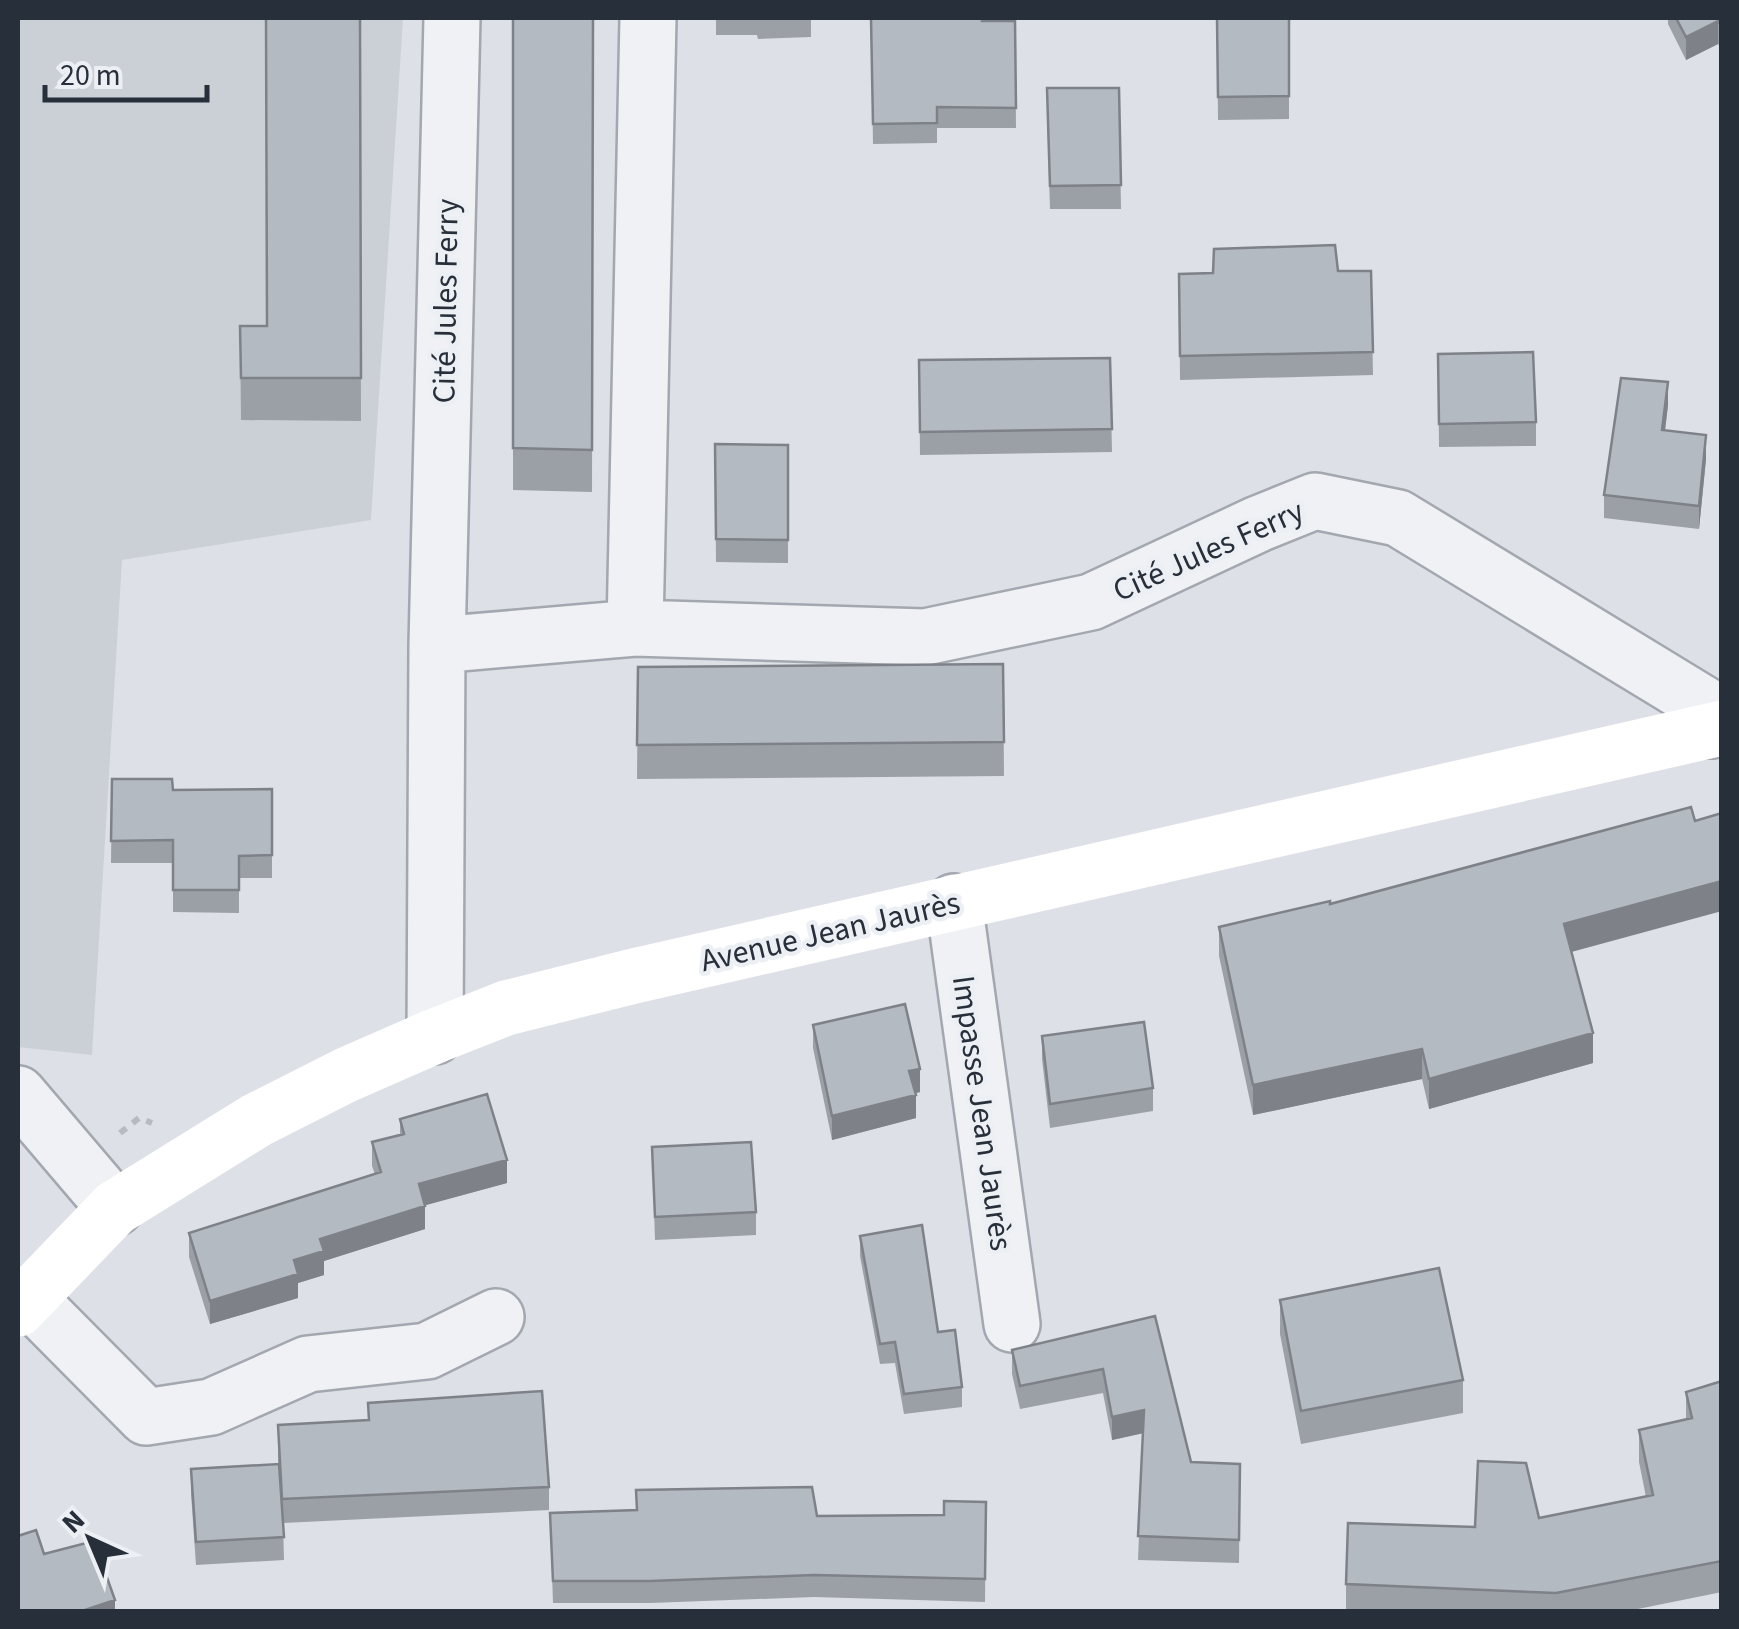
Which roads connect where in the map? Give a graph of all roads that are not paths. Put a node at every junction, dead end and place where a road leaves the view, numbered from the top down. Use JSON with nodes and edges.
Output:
{"nodes":[{"id":1,"x":452,"y":18,"type":"edge"},
{"id":2,"x":648,"y":18,"type":"edge"},
{"id":3,"x":635,"y":628,"type":"junction"},
{"id":4,"x":436,"y":645,"type":"junction"},
{"id":5,"x":1716,"y":729,"type":"edge"},
{"id":6,"x":954,"y":902,"type":"junction"},
{"id":7,"x":435,"y":1036,"type":"junction"},
{"id":8,"x":18,"y":1094,"type":"edge"},
{"id":9,"x":115,"y":1208,"type":"junction"},
{"id":10,"x":23,"y":1303,"type":"edge"},
{"id":11,"x":496,"y":1317,"type":"dead end"},
{"id":12,"x":1012,"y":1324,"type":"dead end"}],
"edges":[{"from":1,"to":4,"type":"street","name":"Cité Jules Ferry"},
{"from":2,"to":3,"type":"street"},
{"from":3,"to":4,"type":"street","name":"Cité Jules Ferry"},
{"from":3,"to":5,"type":"street","name":"Cité Jules Ferry"},
{"from":4,"to":7,"type":"street","name":"Cité Jules Ferry"},
{"from":5,"to":6,"type":"street","name":"Avenue Jean Jaurès"},
{"from":6,"to":7,"type":"street","name":"Avenue Jean Jaurès"},
{"from":6,"to":12,"type":"street","name":"Impasse Jean Jaurès"},
{"from":7,"to":9,"type":"street","name":"Avenue Jean Jaurès"},
{"from":8,"to":9,"type":"street"},
{"from":9,"to":10,"type":"street","name":"Avenue Jean Jaurès"},
{"from":10,"to":11,"type":"street"}]}
